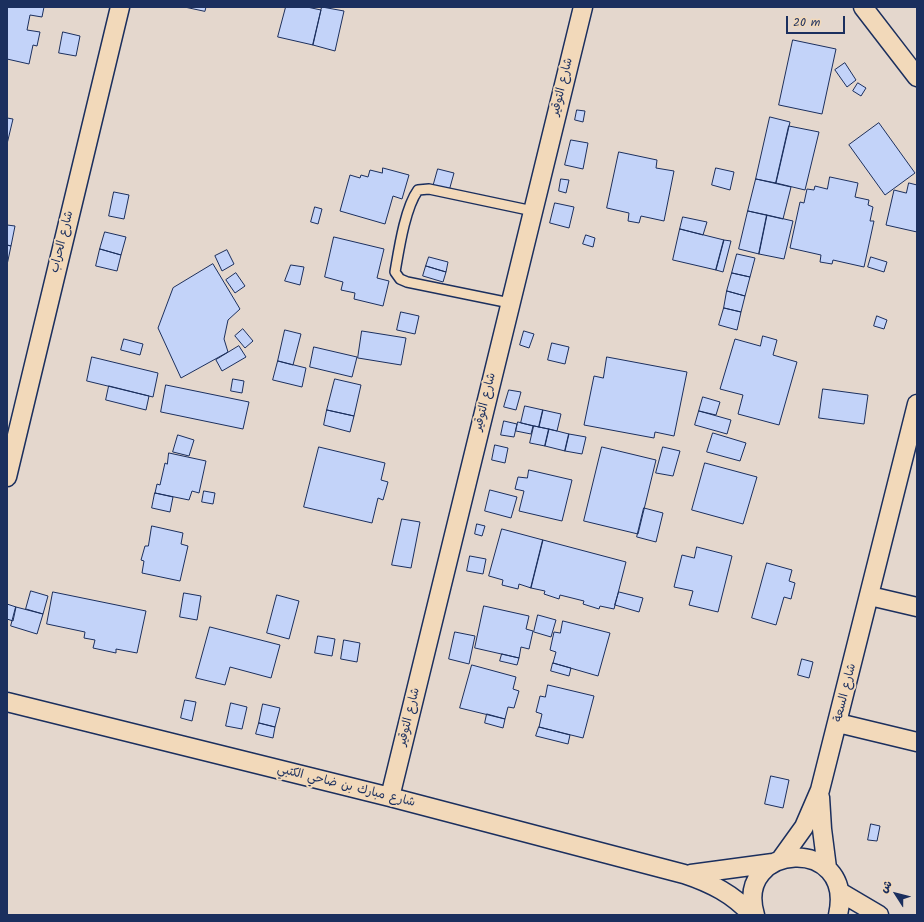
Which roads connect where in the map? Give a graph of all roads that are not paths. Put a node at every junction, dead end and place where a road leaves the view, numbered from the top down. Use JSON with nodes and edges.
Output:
{"nodes":[{"id":1,"x":120,"y":7,"type":"edge"},
{"id":2,"x":582,"y":7,"type":"edge"},
{"id":3,"x":863,"y":7,"type":"edge"},
{"id":4,"x":917,"y":77,"type":"edge"},
{"id":5,"x":533,"y":211,"type":"junction"},
{"id":6,"x":510,"y":303,"type":"junction"},
{"id":7,"x":917,"y":404,"type":"edge"},
{"id":8,"x":7,"y":477,"type":"edge"},
{"id":9,"x":870,"y":596,"type":"junction"},
{"id":10,"x":917,"y":607,"type":"edge"},
{"id":11,"x":7,"y":702,"type":"edge"},
{"id":12,"x":838,"y":723,"type":"junction"},
{"id":13,"x":917,"y":742,"type":"edge"},
{"id":14,"x":820,"y":790,"type":"junction"},
{"id":15,"x":390,"y":797,"type":"junction"},
{"id":16,"x":777,"y":861,"type":"junction"},
{"id":17,"x":827,"y":868,"type":"junction"},
{"id":18,"x":684,"y":874,"type":"junction"},
{"id":19,"x":840,"y":892,"type":"junction"},
{"id":20,"x":754,"y":915,"type":"edge"},
{"id":21,"x":838,"y":915,"type":"edge"},
{"id":22,"x":879,"y":915,"type":"edge"}],
"edges":[{"from":1,"to":8,"type":"street","name":"شارع الحراب"},
{"from":2,"to":5,"type":"street","name":"شارع التوقير"},
{"from":3,"to":4,"type":"street"},
{"from":5,"to":6,"type":"street","name":"شارع التوقير"},
{"from":5,"to":6,"type":"lane"},
{"from":6,"to":15,"type":"street","name":"شارع التوقير"},
{"from":7,"to":9,"type":"street","name":"شارع السعة"},
{"from":9,"to":10,"type":"street"},
{"from":9,"to":12,"type":"street","name":"شارع السعة"},
{"from":11,"to":15,"type":"street","name":"شارع مبارك بن ضاحي الكتبي"},
{"from":12,"to":13,"type":"street"},
{"from":12,"to":14,"type":"street","name":"شارع السعة"},
{"from":14,"to":16,"type":"street","name":"شارع السعة"},
{"from":14,"to":17,"type":"street","name":"شارع السعة"},
{"from":15,"to":18,"type":"street","name":"شارع مبارك بن ضاحي الكتبي"},
{"from":16,"to":17,"type":"street","name":"شارع مبارك بن ضاحي الكتبي"},
{"from":16,"to":18,"type":"street","name":"شارع مبارك بن ضاحي الكتبي"},
{"from":16,"to":20,"type":"street","name":"شارع السعة"},
{"from":17,"to":19,"type":"street"},
{"from":18,"to":20,"type":"street","name":"شارع مبارك بن ضاحي الكتبي"},
{"from":19,"to":21,"type":"street"},
{"from":19,"to":22,"type":"street"}]}
